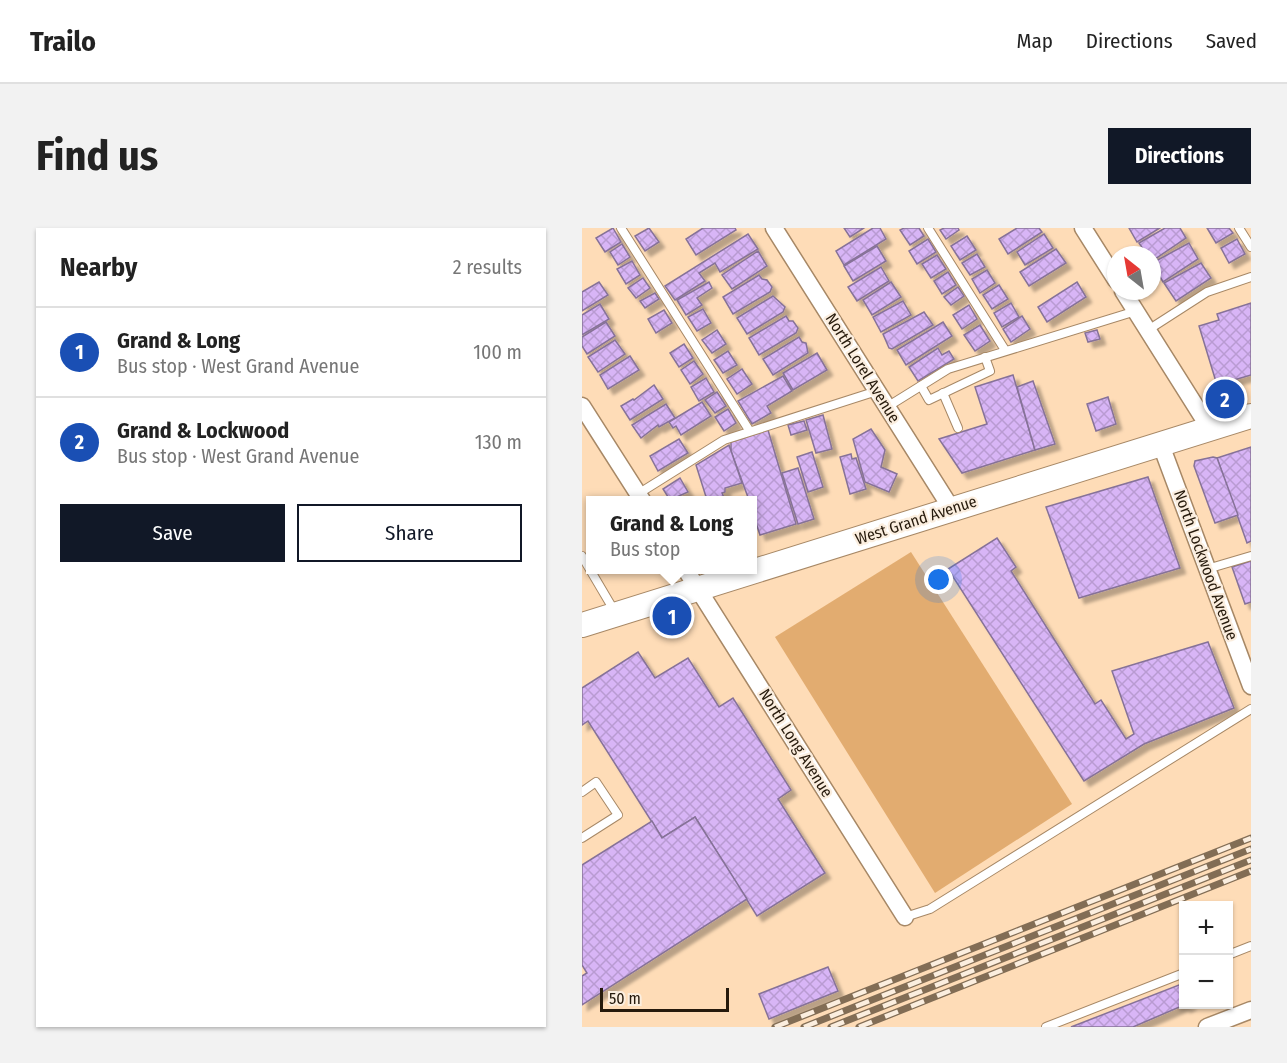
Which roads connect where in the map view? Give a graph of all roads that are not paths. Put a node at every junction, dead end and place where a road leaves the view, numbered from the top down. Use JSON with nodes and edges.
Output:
{"nodes":[{"id":1,"x":621,"y":228,"type":"edge"},
{"id":2,"x":774,"y":228,"type":"edge"},
{"id":3,"x":928,"y":228,"type":"edge"},
{"id":4,"x":1083,"y":228,"type":"edge"},
{"id":5,"x":1239,"y":228,"type":"edge"},
{"id":6,"x":1251,"y":247,"type":"edge"},
{"id":7,"x":1107,"y":266,"type":"edge"},
{"id":8,"x":1251,"y":277,"type":"edge"},
{"id":9,"x":1129,"y":300,"type":"edge"},
{"id":10,"x":1136,"y":311,"type":"junction"},
{"id":11,"x":1148,"y":330,"type":"junction"},
{"id":12,"x":1005,"y":350,"type":"junction"},
{"id":13,"x":985,"y":357,"type":"junction"},
{"id":14,"x":921,"y":386,"type":"junction"},
{"id":15,"x":877,"y":391,"type":"junction"},
{"id":16,"x":943,"y":393,"type":"junction"},
{"id":17,"x":582,"y":406,"type":"edge"},
{"id":18,"x":887,"y":407,"type":"junction"},
{"id":19,"x":1251,"y":416,"type":"edge"},
{"id":20,"x":958,"y":428,"type":"dead end"},
{"id":21,"x":1210,"y":429,"type":"junction"},
{"id":22,"x":749,"y":430,"type":"junction"},
{"id":23,"x":1161,"y":445,"type":"junction"},
{"id":24,"x":639,"y":496,"type":"edge"},
{"id":25,"x":641,"y":496,"type":"edge"},
{"id":26,"x":951,"y":508,"type":"junction"},
{"id":27,"x":1251,"y":556,"type":"edge"},
{"id":28,"x":1207,"y":569,"type":"junction"},
{"id":29,"x":757,"y":571,"type":"edge"},
{"id":30,"x":592,"y":574,"type":"edge"},
{"id":31,"x":689,"y":574,"type":"edge"},
{"id":32,"x":748,"y":574,"type":"edge"},
{"id":33,"x":699,"y":590,"type":"junction"},
{"id":34,"x":616,"y":615,"type":"junction"},
{"id":35,"x":582,"y":625,"type":"edge"},
{"id":36,"x":1251,"y":686,"type":"edge"},
{"id":37,"x":1251,"y":709,"type":"edge"},
{"id":38,"x":582,"y":792,"type":"edge"},
{"id":39,"x":582,"y":838,"type":"edge"},
{"id":40,"x":905,"y":917,"type":"joint"},
{"id":41,"x":1251,"y":946,"type":"edge"},
{"id":42,"x":1233,"y":953,"type":"edge"},
{"id":43,"x":1179,"y":975,"type":"edge"},
{"id":44,"x":1251,"y":1010,"type":"edge"},
{"id":45,"x":1046,"y":1027,"type":"edge"},
{"id":46,"x":1207,"y":1027,"type":"edge"}],
"edges":[{"from":1,"to":22,"type":"lane"},
{"from":2,"to":15,"type":"street","name":"North Lorel Avenue"},
{"from":3,"to":12,"type":"lane"},
{"from":4,"to":7,"type":"street"},
{"from":5,"to":6,"type":"lane"},
{"from":8,"to":11,"type":"lane"},
{"from":9,"to":10,"type":"street"},
{"from":10,"to":11,"type":"street"},
{"from":10,"to":12,"type":"lane"},
{"from":11,"to":21,"type":"street"},
{"from":12,"to":13,"type":"lane"},
{"from":13,"to":14,"type":"lane"},
{"from":13,"to":16,"type":"lane"},
{"from":14,"to":16,"type":"lane"},
{"from":14,"to":18,"type":"lane"},
{"from":15,"to":18,"type":"street","name":"North Lorel Avenue"},
{"from":15,"to":22,"type":"lane"},
{"from":16,"to":20,"type":"lane"},
{"from":17,"to":24,"type":"street"},
{"from":18,"to":26,"type":"street","name":"North Lorel Avenue"},
{"from":19,"to":21,"type":"main road","name":"West Grand Avenue"},
{"from":21,"to":23,"type":"main road","name":"West Grand Avenue"},
{"from":22,"to":25,"type":"lane"},
{"from":23,"to":26,"type":"main road","name":"West Grand Avenue"},
{"from":23,"to":28,"type":"street","name":"North Lockwood Avenue"},
{"from":26,"to":29,"type":"main road","name":"West Grand Avenue"},
{"from":27,"to":28,"type":"lane"},
{"from":28,"to":36,"type":"street","name":"North Lockwood Avenue"},
{"from":30,"to":34,"type":"lane"},
{"from":31,"to":33,"type":"street","name":"North Long Avenue"},
{"from":32,"to":33,"type":"main road","name":"West Grand Avenue"},
{"from":33,"to":34,"type":"main road","name":"West Grand Avenue"},
{"from":33,"to":40,"type":"street","name":"North Long Avenue"},
{"from":34,"to":35,"type":"main road","name":"West Grand Avenue"},
{"from":37,"to":40,"type":"lane"},
{"from":38,"to":39,"type":"lane"},
{"from":41,"to":42,"type":"lane"},
{"from":43,"to":45,"type":"lane"},
{"from":44,"to":46,"type":"street"}]}
